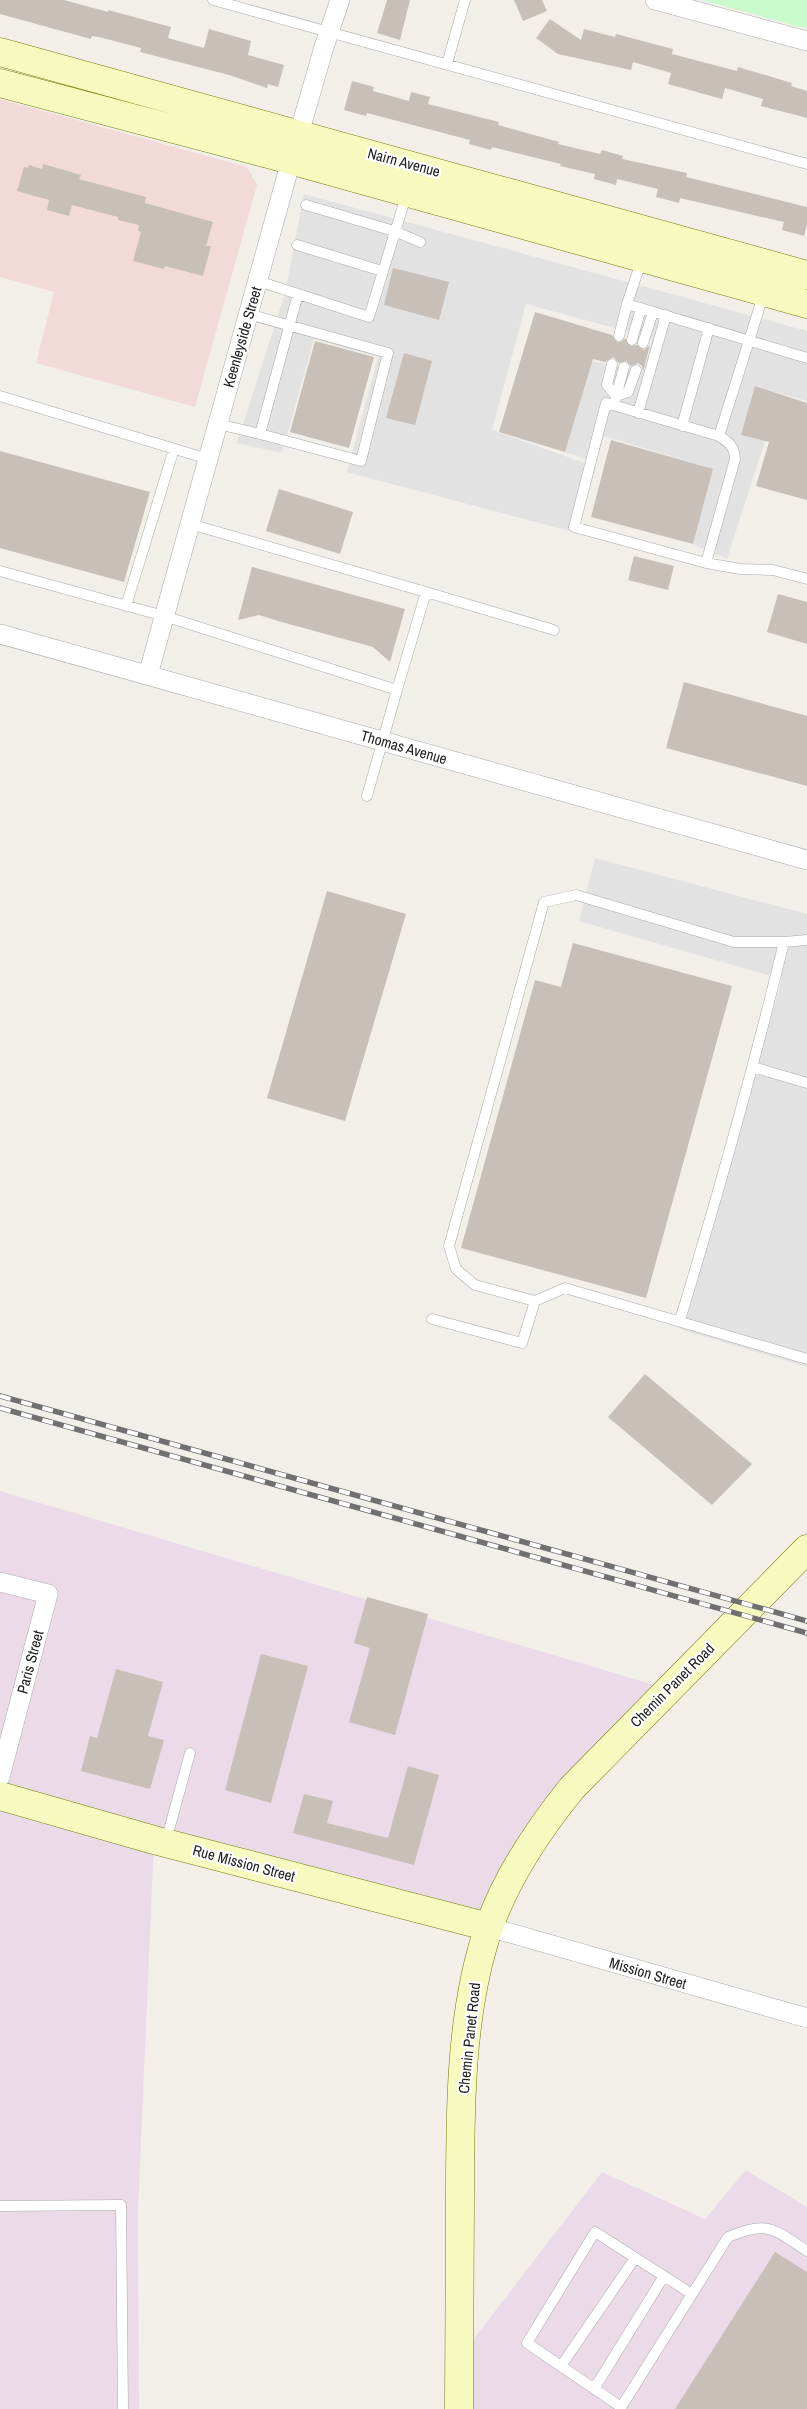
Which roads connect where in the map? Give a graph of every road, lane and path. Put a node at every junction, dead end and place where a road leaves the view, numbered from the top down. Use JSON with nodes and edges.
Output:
{"nodes":[{"id":1,"x":213,"y":0,"type":"edge"},
{"id":2,"x":340,"y":0,"type":"edge"},
{"id":3,"x":465,"y":0,"type":"edge"},
{"id":4,"x":655,"y":0,"type":"edge"},
{"id":5,"x":228,"y":2,"type":"edge"},
{"id":6,"x":330,"y":32,"type":"junction"},
{"id":7,"x":807,"y":41,"type":"edge"},
{"id":8,"x":0,"y":52,"type":"edge"},
{"id":9,"x":447,"y":64,"type":"junction"},
{"id":10,"x":0,"y":83,"type":"edge"},
{"id":11,"x":299,"y":135,"type":"junction"},
{"id":12,"x":291,"y":160,"type":"junction"},
{"id":13,"x":807,"y":164,"type":"edge"},
{"id":14,"x":407,"y":192,"type":"junction"},
{"id":15,"x":547,"y":202,"type":"junction"},
{"id":16,"x":306,"y":205,"type":"dead end"},
{"id":17,"x":539,"y":228,"type":"junction"},
{"id":18,"x":394,"y":231,"type":"junction"},
{"id":19,"x":420,"y":242,"type":"dead end"},
{"id":20,"x":297,"y":245,"type":"dead end"},
{"id":21,"x":642,"y":258,"type":"junction"},
{"id":22,"x":771,"y":265,"type":"junction"},
{"id":23,"x":382,"y":271,"type":"junction"},
{"id":24,"x":807,"y":275,"type":"edge"},
{"id":25,"x":258,"y":281,"type":"junction"},
{"id":26,"x":764,"y":292,"type":"junction"},
{"id":27,"x":298,"y":294,"type":"junction"},
{"id":28,"x":627,"y":304,"type":"junction"},
{"id":29,"x":807,"y":304,"type":"edge"},
{"id":30,"x":641,"y":308,"type":"junction"},
{"id":31,"x":653,"y":312,"type":"junction"},
{"id":32,"x":248,"y":314,"type":"junction"},
{"id":33,"x":666,"y":315,"type":"junction"},
{"id":34,"x":290,"y":326,"type":"junction"},
{"id":35,"x":709,"y":328,"type":"junction"},
{"id":36,"x":619,"y":336,"type":"dead end"},
{"id":37,"x":632,"y":340,"type":"dead end"},
{"id":38,"x":750,"y":341,"type":"junction"},
{"id":39,"x":643,"y":343,"type":"dead end"},
{"id":40,"x":806,"y":354,"type":"edge"},
{"id":41,"x":612,"y":364,"type":"dead end"},
{"id":42,"x":624,"y":367,"type":"dead end"},
{"id":43,"x":636,"y":370,"type":"dead end"},
{"id":44,"x":0,"y":396,"type":"edge"},
{"id":45,"x":614,"y":401,"type":"junction"},
{"id":46,"x":638,"y":413,"type":"junction"},
{"id":47,"x":218,"y":424,"type":"junction"},
{"id":48,"x":682,"y":426,"type":"junction"},
{"id":49,"x":260,"y":434,"type":"junction"},
{"id":50,"x":719,"y":436,"type":"junction"},
{"id":51,"x":174,"y":449,"type":"junction"},
{"id":52,"x":208,"y":459,"type":"junction"},
{"id":53,"x":190,"y":524,"type":"junction"},
{"id":54,"x":706,"y":563,"type":"junction"},
{"id":55,"x":0,"y":571,"type":"edge"},
{"id":56,"x":807,"y":579,"type":"edge"},
{"id":57,"x":426,"y":592,"type":"junction"},
{"id":58,"x":126,"y":606,"type":"junction"},
{"id":59,"x":164,"y":616,"type":"junction"},
{"id":60,"x":554,"y":630,"type":"dead end"},
{"id":61,"x":0,"y":634,"type":"edge"},
{"id":62,"x":148,"y":676,"type":"junction"},
{"id":63,"x":397,"y":690,"type":"junction"},
{"id":64,"x":381,"y":741,"type":"junction"},
{"id":65,"x":367,"y":796,"type":"dead end"},
{"id":66,"x":807,"y":860,"type":"edge"},
{"id":67,"x":807,"y":940,"type":"edge"},
{"id":68,"x":784,"y":942,"type":"junction"},
{"id":69,"x":753,"y":1067,"type":"junction"},
{"id":70,"x":807,"y":1083,"type":"edge"},
{"id":71,"x":535,"y":1301,"type":"junction"},
{"id":72,"x":432,"y":1319,"type":"dead end"},
{"id":73,"x":680,"y":1320,"type":"junction"},
{"id":74,"x":807,"y":1359,"type":"edge"},
{"id":75,"x":807,"y":1549,"type":"edge"},
{"id":76,"x":0,"y":1582,"type":"edge"},
{"id":77,"x":190,"y":1753,"type":"dead end"},
{"id":78,"x":0,"y":1777,"type":"edge"},
{"id":79,"x":0,"y":1796,"type":"edge"},
{"id":80,"x":166,"y":1842,"type":"junction"},
{"id":81,"x":489,"y":1928,"type":"junction"},
{"id":82,"x":807,"y":2018,"type":"edge"},
{"id":83,"x":0,"y":2206,"type":"edge"},
{"id":84,"x":807,"y":2252,"type":"edge"},
{"id":85,"x":635,"y":2258,"type":"junction"},
{"id":86,"x":664,"y":2276,"type":"junction"},
{"id":87,"x":692,"y":2294,"type":"junction"},
{"id":88,"x":561,"y":2366,"type":"junction"},
{"id":89,"x":594,"y":2388,"type":"junction"},
{"id":90,"x":621,"y":2408,"type":"edge"},
{"id":91,"x":123,"y":2409,"type":"edge"},
{"id":92,"x":459,"y":2409,"type":"edge"}],
"edges":[{"from":1,"to":5,"type":"lane"},
{"from":2,"to":6,"type":"street","name":"Keenleyside Street"},
{"from":3,"to":9,"type":"lane"},
{"from":4,"to":7,"type":"street"},
{"from":5,"to":6,"type":"lane"},
{"from":6,"to":9,"type":"lane"},
{"from":6,"to":11,"type":"street","name":"Keenleyside Street"},
{"from":8,"to":11,"type":"main road","name":"Nairn Avenue"},
{"from":9,"to":13,"type":"lane"},
{"from":10,"to":12,"type":"main road","name":"Nairn Avenue"},
{"from":11,"to":12,"type":"street","name":"Keenleyside Street"},
{"from":11,"to":15,"type":"main road","name":"Nairn Avenue"},
{"from":12,"to":14,"type":"main road","name":"Nairn Avenue"},
{"from":12,"to":25,"type":"street","name":"Keenleyside Street"},
{"from":14,"to":17,"type":"main road","name":"Nairn Avenue"},
{"from":14,"to":18,"type":"lane"},
{"from":15,"to":17,"type":"main road"},
{"from":15,"to":22,"type":"main road","name":"Nairn Avenue"},
{"from":16,"to":18,"type":"lane"},
{"from":17,"to":21,"type":"main road","name":"Nairn Avenue"},
{"from":18,"to":19,"type":"lane"},
{"from":18,"to":23,"type":"lane"},
{"from":20,"to":23,"type":"lane"},
{"from":21,"to":26,"type":"main road","name":"Nairn Avenue"},
{"from":21,"to":28,"type":"lane"},
{"from":22,"to":24,"type":"main road","name":"Nairn Avenue"},
{"from":22,"to":26,"type":"main road"},
{"from":23,"to":27,"type":"lane"},
{"from":25,"to":27,"type":"lane"},
{"from":25,"to":32,"type":"street","name":"Keenleyside Street"},
{"from":26,"to":29,"type":"main road","name":"Nairn Avenue"},
{"from":26,"to":38,"type":"lane"},
{"from":27,"to":34,"type":"lane"},
{"from":28,"to":30,"type":"lane"},
{"from":28,"to":36,"type":"lane"},
{"from":30,"to":31,"type":"lane"},
{"from":30,"to":37,"type":"lane"},
{"from":31,"to":33,"type":"lane"},
{"from":31,"to":39,"type":"lane"},
{"from":32,"to":34,"type":"lane"},
{"from":32,"to":47,"type":"street","name":"Keenleyside Street"},
{"from":33,"to":35,"type":"lane"},
{"from":33,"to":46,"type":"lane"},
{"from":34,"to":49,"type":"lane"},
{"from":34,"to":49,"type":"lane"},
{"from":35,"to":38,"type":"lane"},
{"from":35,"to":48,"type":"lane"},
{"from":38,"to":40,"type":"lane"},
{"from":38,"to":50,"type":"lane"},
{"from":41,"to":45,"type":"lane"},
{"from":42,"to":45,"type":"lane"},
{"from":43,"to":45,"type":"lane"},
{"from":44,"to":51,"type":"lane"},
{"from":45,"to":46,"type":"lane"},
{"from":45,"to":54,"type":"lane"},
{"from":46,"to":48,"type":"lane"},
{"from":47,"to":49,"type":"lane"},
{"from":47,"to":52,"type":"street","name":"Keenleyside Street"},
{"from":48,"to":50,"type":"lane"},
{"from":50,"to":54,"type":"lane"},
{"from":51,"to":52,"type":"lane"},
{"from":51,"to":58,"type":"lane"},
{"from":52,"to":53,"type":"street","name":"Keenleyside Street"},
{"from":53,"to":57,"type":"lane"},
{"from":53,"to":59,"type":"street","name":"Keenleyside Street"},
{"from":54,"to":56,"type":"lane"},
{"from":55,"to":58,"type":"lane"},
{"from":57,"to":60,"type":"lane"},
{"from":57,"to":63,"type":"lane"},
{"from":58,"to":59,"type":"lane"},
{"from":59,"to":62,"type":"street","name":"Keenleyside Street"},
{"from":59,"to":63,"type":"lane"},
{"from":61,"to":62,"type":"street","name":"Thomas Avenue"},
{"from":62,"to":64,"type":"street","name":"Thomas Avenue"},
{"from":63,"to":64,"type":"lane"},
{"from":64,"to":65,"type":"lane"},
{"from":64,"to":66,"type":"street","name":"Thomas Avenue"},
{"from":67,"to":68,"type":"lane"},
{"from":68,"to":69,"type":"lane"},
{"from":68,"to":71,"type":"lane"},
{"from":69,"to":70,"type":"lane"},
{"from":69,"to":73,"type":"lane"},
{"from":71,"to":72,"type":"lane"},
{"from":71,"to":73,"type":"lane"},
{"from":73,"to":74,"type":"lane"},
{"from":75,"to":81,"type":"main road","name":"Chemin Panet Road"},
{"from":76,"to":78,"type":"street","name":"Paris Street"},
{"from":77,"to":80,"type":"lane"},
{"from":79,"to":80,"type":"main road","name":"Rue Mission Street"},
{"from":80,"to":81,"type":"main road","name":"Rue Mission Street"},
{"from":81,"to":82,"type":"street","name":"Mission Street"},
{"from":81,"to":92,"type":"main road","name":"Chemin Panet Road"},
{"from":83,"to":91,"type":"lane"},
{"from":84,"to":87,"type":"lane"},
{"from":85,"to":86,"type":"lane"},
{"from":85,"to":88,"type":"lane"},
{"from":85,"to":88,"type":"lane"},
{"from":86,"to":87,"type":"lane"},
{"from":86,"to":89,"type":"lane"},
{"from":87,"to":90,"type":"lane"},
{"from":88,"to":89,"type":"lane"},
{"from":89,"to":90,"type":"lane"}]}
